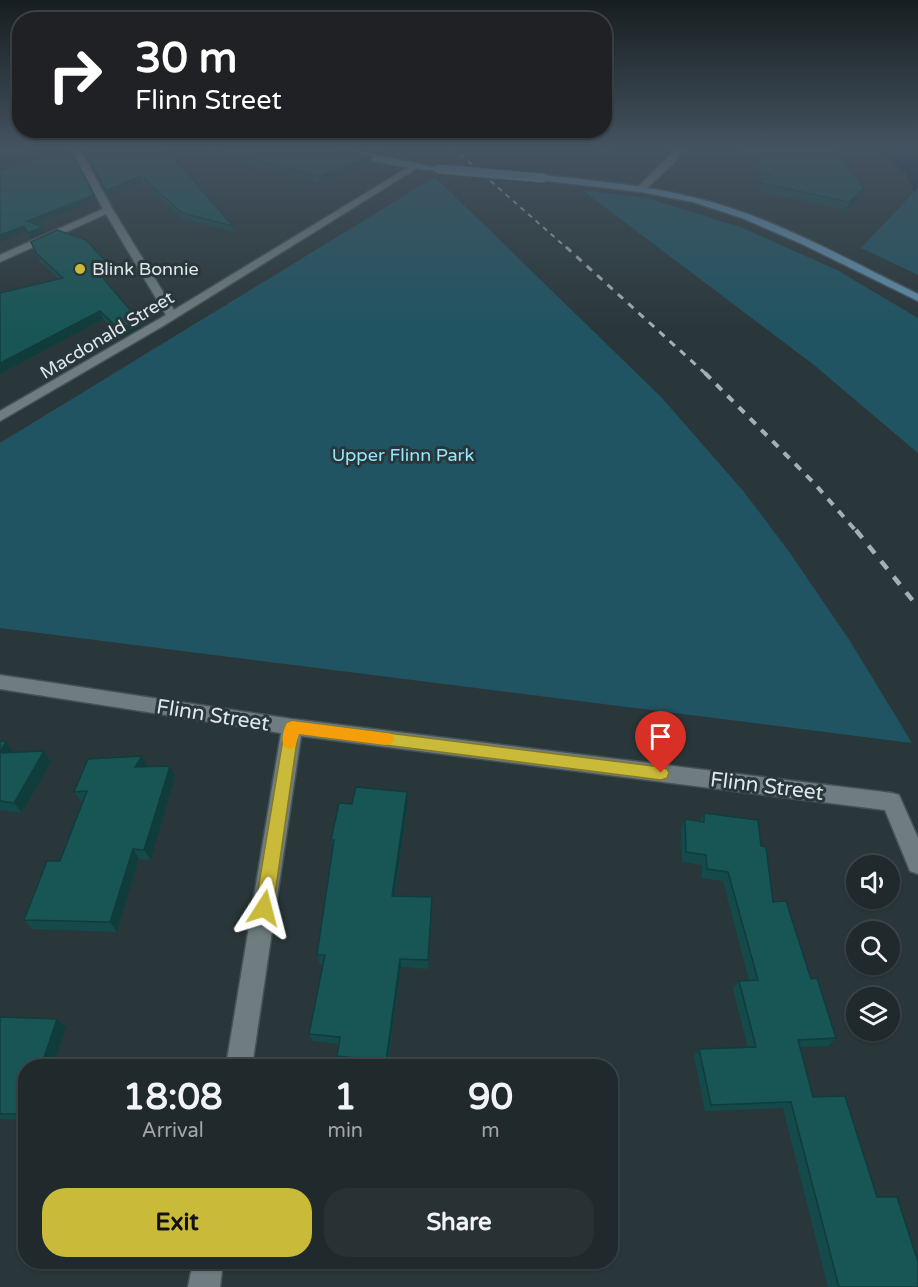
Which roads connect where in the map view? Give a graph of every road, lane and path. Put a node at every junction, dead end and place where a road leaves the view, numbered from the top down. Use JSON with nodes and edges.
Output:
{"nodes":[{"id":1,"x":348,"y":208,"type":"edge"},
{"id":2,"x":720,"y":208,"type":"edge"},
{"id":3,"x":108,"y":210,"type":"joint"},
{"id":4,"x":0,"y":259,"type":"edge"},
{"id":5,"x":918,"y":298,"type":"edge"},
{"id":6,"x":172,"y":316,"type":"junction"},
{"id":7,"x":0,"y":417,"type":"edge"},
{"id":8,"x":0,"y":682,"type":"edge"},
{"id":9,"x":292,"y":727,"type":"junction"},
{"id":10,"x":918,"y":864,"type":"edge"},
{"id":11,"x":240,"y":1059,"type":"edge"},
{"id":12,"x":207,"y":1269,"type":"edge"},
{"id":13,"x":204,"y":1287,"type":"edge"}],
"edges":[{"from":1,"to":6,"type":"street","name":"Macdonald Street"},
{"from":2,"to":5,"type":"main road"},
{"from":3,"to":4,"type":"street"},
{"from":3,"to":6,"type":"street"},
{"from":6,"to":7,"type":"street","name":"Macdonald Street"},
{"from":8,"to":9,"type":"street","name":"Flinn Street"},
{"from":9,"to":10,"type":"street","name":"Flinn Street"},
{"from":9,"to":11,"type":"street"},
{"from":12,"to":13,"type":"street"}]}
